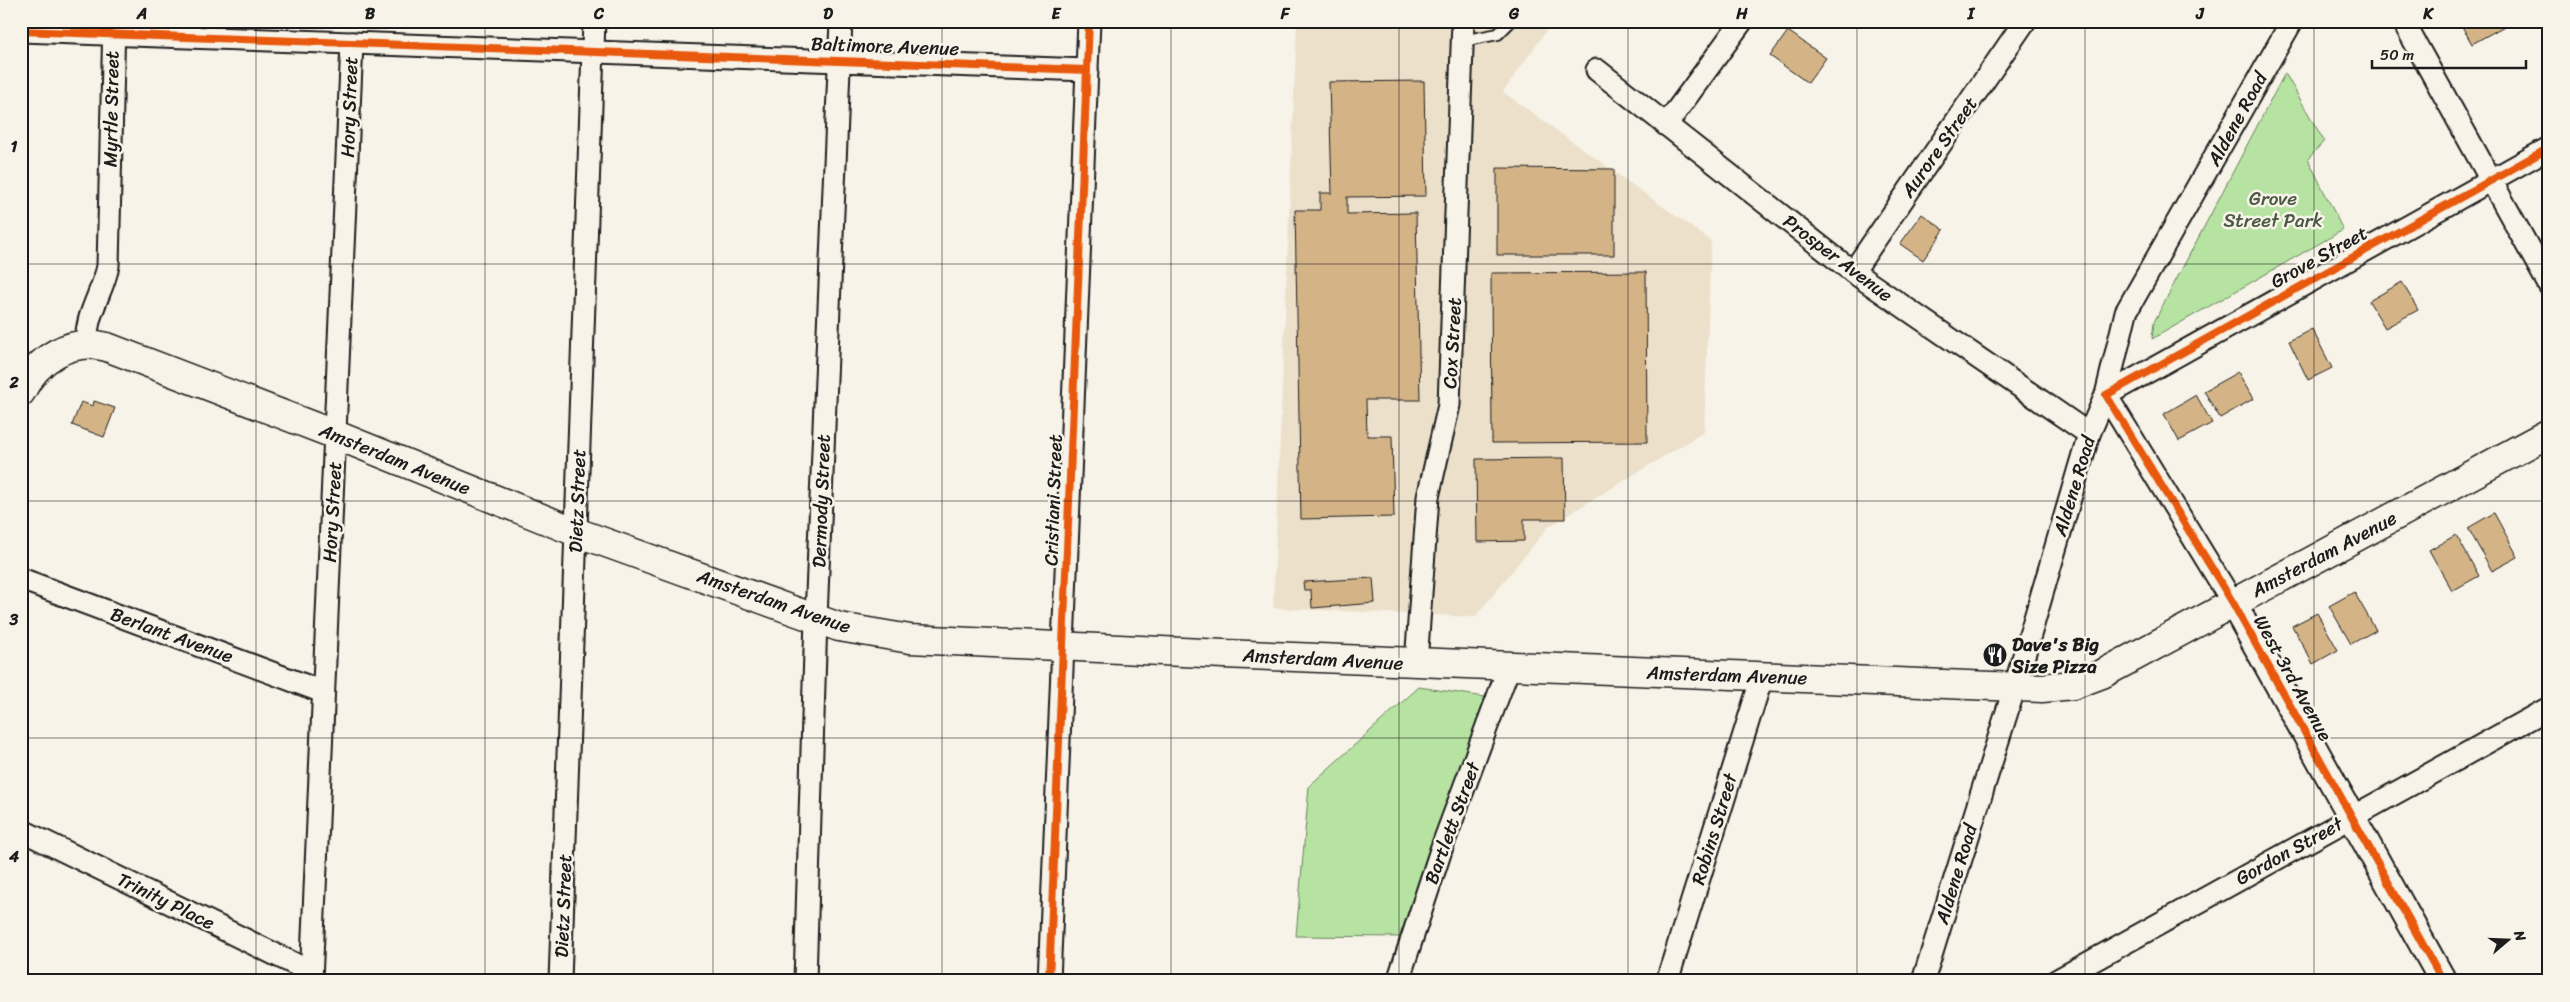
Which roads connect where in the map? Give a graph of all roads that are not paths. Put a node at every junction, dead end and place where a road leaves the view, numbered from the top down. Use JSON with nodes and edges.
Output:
{"nodes":[{"id":1,"x":594,"y":21,"type":"edge"},
{"id":2,"x":842,"y":21,"type":"edge"},
{"id":3,"x":1089,"y":21,"type":"edge"},
{"id":4,"x":1511,"y":21,"type":"edge"},
{"id":5,"x":1742,"y":21,"type":"edge"},
{"id":6,"x":2025,"y":21,"type":"edge"},
{"id":7,"x":2292,"y":21,"type":"edge"},
{"id":8,"x":2403,"y":21,"type":"edge"},
{"id":9,"x":113,"y":28,"type":"edge"},
{"id":10,"x":21,"y":31,"type":"edge"},
{"id":11,"x":1463,"y":31,"type":"edge"},
{"id":12,"x":352,"y":43,"type":"junction"},
{"id":13,"x":593,"y":52,"type":"junction"},
{"id":14,"x":840,"y":61,"type":"junction"},
{"id":15,"x":1087,"y":70,"type":"junction"},
{"id":16,"x":1597,"y":70,"type":"dead end"},
{"id":17,"x":1666,"y":125,"type":"junction"},
{"id":18,"x":2549,"y":148,"type":"edge"},
{"id":19,"x":2491,"y":180,"type":"junction"},
{"id":20,"x":1852,"y":272,"type":"junction"},
{"id":21,"x":2549,"y":285,"type":"edge"},
{"id":22,"x":86,"y":344,"type":"junction"},
{"id":23,"x":21,"y":392,"type":"edge"},
{"id":24,"x":2106,"y":395,"type":"junction"},
{"id":25,"x":2549,"y":433,"type":"edge"},
{"id":26,"x":2089,"y":434,"type":"junction"},
{"id":27,"x":336,"y":435,"type":"junction"},
{"id":28,"x":576,"y":532,"type":"junction"},
{"id":29,"x":21,"y":579,"type":"edge"},
{"id":30,"x":2233,"y":602,"type":"junction"},
{"id":31,"x":816,"y":618,"type":"junction"},
{"id":32,"x":1063,"y":646,"type":"junction"},
{"id":33,"x":1416,"y":663,"type":"junction"},
{"id":34,"x":1509,"y":667,"type":"junction"},
{"id":35,"x":1762,"y":677,"type":"junction"},
{"id":36,"x":2015,"y":686,"type":"junction"},
{"id":37,"x":323,"y":692,"type":"junction"},
{"id":38,"x":2549,"y":708,"type":"edge"},
{"id":39,"x":2352,"y":817,"type":"junction"},
{"id":40,"x":21,"y":830,"type":"edge"},
{"id":41,"x":311,"y":976,"type":"edge"},
{"id":42,"x":560,"y":981,"type":"edge"},
{"id":43,"x":806,"y":981,"type":"edge"},
{"id":44,"x":1050,"y":981,"type":"edge"},
{"id":45,"x":1398,"y":981,"type":"edge"},
{"id":46,"x":1667,"y":981,"type":"edge"},
{"id":47,"x":1923,"y":981,"type":"edge"},
{"id":48,"x":2056,"y":981,"type":"edge"},
{"id":49,"x":2443,"y":981,"type":"edge"}],
"edges":[{"from":1,"to":13,"type":"street","name":"Dietz Street"},
{"from":2,"to":14,"type":"street","name":"Dermody Street"},
{"from":3,"to":15,"type":"street","name":"Cristiani Street"},
{"from":4,"to":11,"type":"lane"},
{"from":5,"to":17,"type":"street"},
{"from":6,"to":20,"type":"street","name":"Aurore Street"},
{"from":7,"to":24,"type":"street","name":"Aldene Road"},
{"from":8,"to":19,"type":"street"},
{"from":9,"to":10,"type":"street","name":"Baltimore Avenue"},
{"from":9,"to":12,"type":"street","name":"Baltimore Avenue"},
{"from":9,"to":22,"type":"street","name":"Myrtle Street"},
{"from":11,"to":33,"type":"street","name":"Cox Street"},
{"from":12,"to":13,"type":"street","name":"Baltimore Avenue"},
{"from":12,"to":27,"type":"street","name":"Hory Street"},
{"from":13,"to":14,"type":"street","name":"Baltimore Avenue"},
{"from":13,"to":28,"type":"street","name":"Dietz Street"},
{"from":14,"to":15,"type":"street","name":"Baltimore Avenue"},
{"from":14,"to":31,"type":"street","name":"Dermody Street"},
{"from":15,"to":32,"type":"street","name":"Cristiani Street"},
{"from":16,"to":17,"type":"street","name":"Prosper Avenue"},
{"from":17,"to":20,"type":"street","name":"Prosper Avenue"},
{"from":18,"to":19,"type":"street","name":"Grove Street"},
{"from":19,"to":21,"type":"street"},
{"from":19,"to":24,"type":"street","name":"Grove Street"},
{"from":20,"to":26,"type":"street","name":"Prosper Avenue"},
{"from":22,"to":23,"type":"main road"},
{"from":22,"to":27,"type":"main road","name":"Amsterdam Avenue"},
{"from":24,"to":26,"type":"street","name":"Aldene Road"},
{"from":24,"to":30,"type":"street","name":"West 3rd Avenue"},
{"from":25,"to":30,"type":"main road","name":"Amsterdam Avenue"},
{"from":26,"to":36,"type":"street","name":"Aldene Road"},
{"from":27,"to":28,"type":"main road","name":"Amsterdam Avenue"},
{"from":27,"to":37,"type":"street","name":"Hory Street"},
{"from":28,"to":31,"type":"main road","name":"Amsterdam Avenue"},
{"from":28,"to":42,"type":"street","name":"Dietz Street"},
{"from":29,"to":37,"type":"street","name":"Berlant Avenue"},
{"from":30,"to":36,"type":"main road","name":"Amsterdam Avenue"},
{"from":30,"to":39,"type":"street","name":"West 3rd Avenue"},
{"from":31,"to":32,"type":"main road","name":"Amsterdam Avenue"},
{"from":31,"to":43,"type":"street","name":"Dermody Street"},
{"from":32,"to":33,"type":"main road","name":"Amsterdam Avenue"},
{"from":32,"to":44,"type":"street","name":"Cristiani Street"},
{"from":33,"to":34,"type":"main road","name":"Amsterdam Avenue"},
{"from":34,"to":35,"type":"main road","name":"Amsterdam Avenue"},
{"from":34,"to":45,"type":"street","name":"Bartlett Street"},
{"from":35,"to":36,"type":"main road","name":"Amsterdam Avenue"},
{"from":35,"to":46,"type":"street","name":"Robins Street"},
{"from":36,"to":47,"type":"street","name":"Aldene Road"},
{"from":37,"to":41,"type":"street","name":"Hory Street"},
{"from":38,"to":39,"type":"street","name":"Gordon Street"},
{"from":39,"to":48,"type":"street","name":"Gordon Street"},
{"from":39,"to":49,"type":"street","name":"West 3rd Avenue"},
{"from":40,"to":41,"type":"street","name":"Trinity Place"}]}
